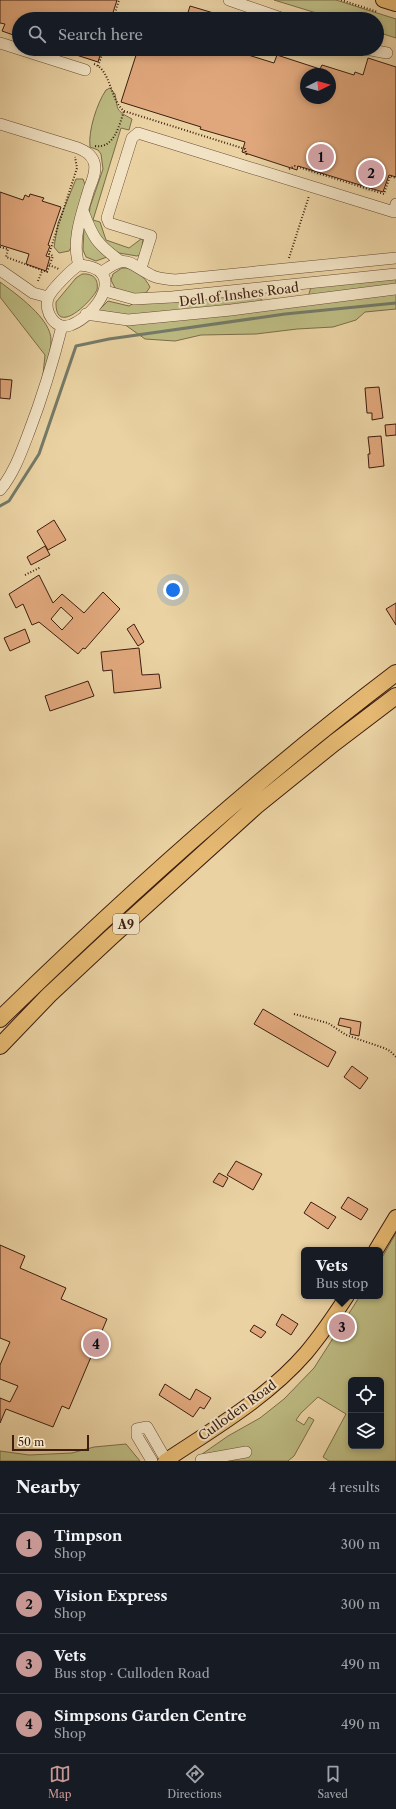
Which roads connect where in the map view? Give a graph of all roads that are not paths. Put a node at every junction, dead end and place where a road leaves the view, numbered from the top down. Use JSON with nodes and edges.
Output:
{"nodes":[{"id":1,"x":229,"y":0,"type":"edge"},
{"id":2,"x":396,"y":4,"type":"edge"},
{"id":3,"x":382,"y":7,"type":"edge"},
{"id":4,"x":264,"y":12,"type":"edge"},
{"id":5,"x":0,"y":43,"type":"edge"},
{"id":6,"x":12,"y":47,"type":"edge"},
{"id":7,"x":384,"y":52,"type":"edge"},
{"id":8,"x":387,"y":53,"type":"dead end"},
{"id":9,"x":41,"y":56,"type":"edge"},
{"id":10,"x":85,"y":70,"type":"dead end"},
{"id":11,"x":0,"y":124,"type":"edge"},
{"id":12,"x":396,"y":204,"type":"edge"},
{"id":13,"x":82,"y":211,"type":"junction"},
{"id":14,"x":396,"y":258,"type":"edge"},
{"id":15,"x":120,"y":261,"type":"junction"},
{"id":16,"x":79,"y":265,"type":"junction"},
{"id":17,"x":140,"y":268,"type":"junction"},
{"id":18,"x":0,"y":270,"type":"edge"},
{"id":19,"x":102,"y":272,"type":"junction"},
{"id":20,"x":396,"y":274,"type":"edge"},
{"id":21,"x":396,"y":289,"type":"edge"},
{"id":22,"x":105,"y":291,"type":"junction"},
{"id":23,"x":48,"y":297,"type":"junction"},
{"id":24,"x":86,"y":314,"type":"junction"},
{"id":25,"x":62,"y":326,"type":"junction"},
{"id":26,"x":0,"y":490,"type":"edge"},
{"id":27,"x":396,"y":673,"type":"edge"},
{"id":28,"x":396,"y":696,"type":"edge"},
{"id":29,"x":0,"y":1019,"type":"edge"},
{"id":30,"x":0,"y":1046,"type":"edge"},
{"id":31,"x":396,"y":1217,"type":"edge"},
{"id":32,"x":378,"y":1247,"type":"edge"},
{"id":33,"x":345,"y":1299,"type":"edge"},
{"id":34,"x":246,"y":1452,"type":"dead end"},
{"id":35,"x":165,"y":1460,"type":"edge"},
{"id":36,"x":152,"y":1461,"type":"edge"},
{"id":37,"x":200,"y":1461,"type":"edge"}],
"edges":[{"from":1,"to":4,"type":"street"},
{"from":2,"to":3,"type":"main road"},
{"from":5,"to":6,"type":"street"},
{"from":7,"to":8,"type":"street"},
{"from":9,"to":10,"type":"street"},
{"from":11,"to":13,"type":"street"},
{"from":12,"to":17,"type":"street"},
{"from":13,"to":15,"type":"street"},
{"from":13,"to":16,"type":"street"},
{"from":14,"to":17,"type":"street"},
{"from":15,"to":17,"type":"street"},
{"from":15,"to":19,"type":"street"},
{"from":16,"to":19,"type":"street"},
{"from":16,"to":23,"type":"street"},
{"from":18,"to":23,"type":"street"},
{"from":19,"to":22,"type":"street"},
{"from":20,"to":22,"type":"street","name":"Dell of Inshes Road"},
{"from":21,"to":24,"type":"street","name":"Dell of Inshes Road"},
{"from":22,"to":24,"type":"street"},
{"from":23,"to":25,"type":"street"},
{"from":24,"to":25,"type":"street"},
{"from":25,"to":26,"type":"street"},
{"from":27,"to":29,"type":"highway","number":"A9"},
{"from":28,"to":30,"type":"highway","number":"A9"},
{"from":31,"to":32,"type":"main road"},
{"from":33,"to":35,"type":"main road","name":"Culloden Road"},
{"from":34,"to":37,"type":"street"},
{"from":35,"to":36,"type":"street"}]}
